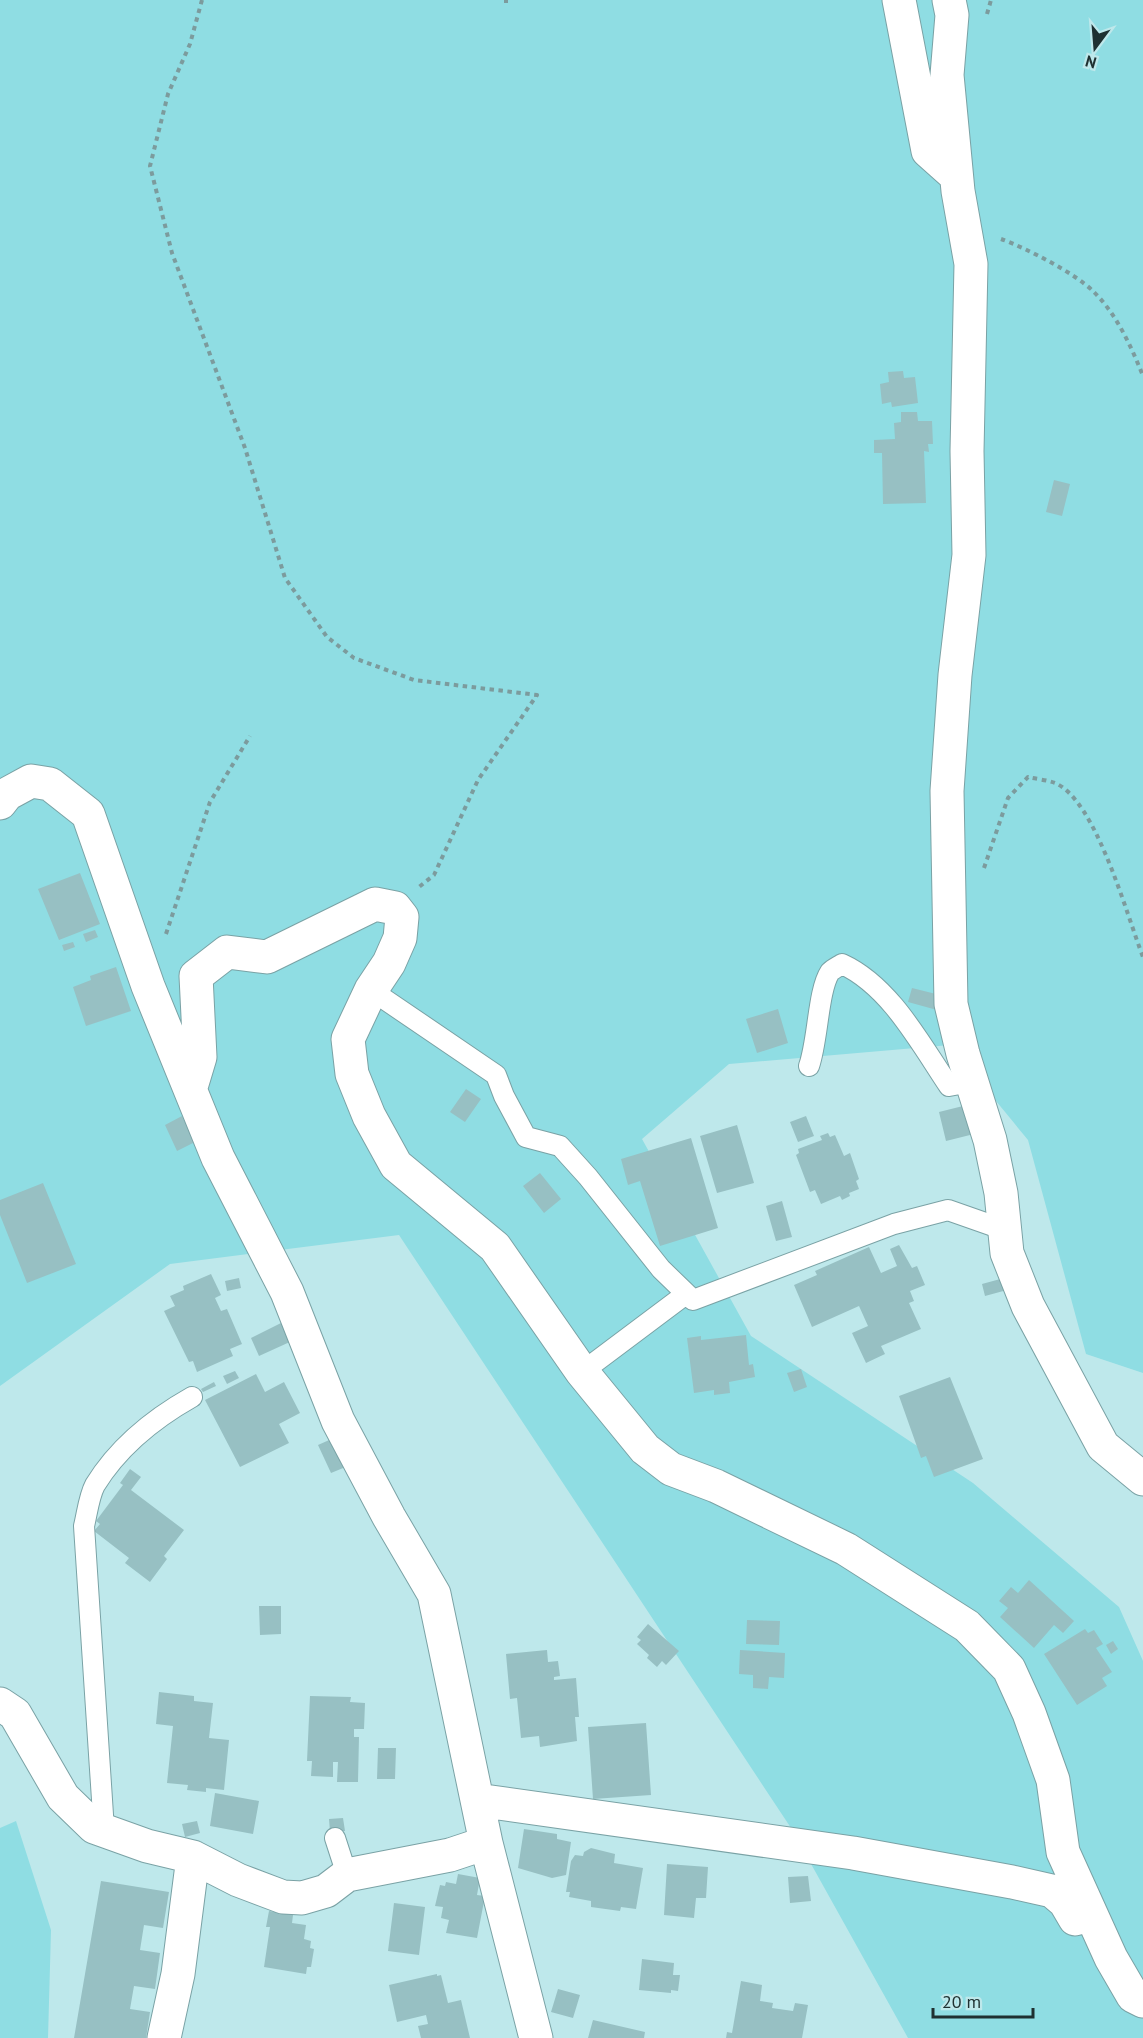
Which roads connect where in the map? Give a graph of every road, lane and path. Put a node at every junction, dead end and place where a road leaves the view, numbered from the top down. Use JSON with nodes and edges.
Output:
{"nodes":[{"id":1,"x":202,"y":0,"type":"edge"},
{"id":2,"x":899,"y":0,"type":"edge"},
{"id":3,"x":949,"y":0,"type":"edge"},
{"id":4,"x":956,"y":176,"type":"junction"},
{"id":5,"x":964,"y":225,"type":"junction"},
{"id":6,"x":1143,"y":376,"type":"edge"},
{"id":7,"x":250,"y":736,"type":"dead end"},
{"id":8,"x":0,"y":803,"type":"edge"},
{"id":9,"x":981,"y":874,"type":"dead end"},
{"id":10,"x":395,"y":908,"type":"junction"},
{"id":11,"x":1143,"y":957,"type":"edge"},
{"id":12,"x":148,"y":986,"type":"junction"},
{"id":13,"x":371,"y":990,"type":"junction"},
{"id":14,"x":809,"y":1066,"type":"dead end"},
{"id":15,"x":971,"y":1082,"type":"junction"},
{"id":16,"x":191,"y":1087,"type":"junction"},
{"id":17,"x":1005,"y":1230,"type":"junction"},
{"id":18,"x":686,"y":1294,"type":"junction"},
{"id":19,"x":582,"y":1372,"type":"junction"},
{"id":20,"x":192,"y":1397,"type":"dead end"},
{"id":21,"x":1143,"y":1479,"type":"edge"},
{"id":22,"x":0,"y":1704,"type":"edge"},
{"id":23,"x":477,"y":1800,"type":"junction"},
{"id":24,"x":104,"y":1830,"type":"junction"},
{"id":25,"x":334,"y":1838,"type":"dead end"},
{"id":26,"x":486,"y":1843,"type":"junction"},
{"id":27,"x":193,"y":1857,"type":"junction"},
{"id":28,"x":347,"y":1875,"type":"junction"},
{"id":29,"x":1090,"y":1915,"type":"junction"},
{"id":30,"x":1143,"y":2001,"type":"edge"},
{"id":31,"x":164,"y":2038,"type":"edge"},
{"id":32,"x":536,"y":2038,"type":"edge"}],
"edges":[{"from":1,"to":10,"type":"path"},
{"from":2,"to":4,"type":"street"},
{"from":3,"to":4,"type":"street"},
{"from":4,"to":5,"type":"street"},
{"from":5,"to":6,"type":"path"},
{"from":5,"to":15,"type":"street"},
{"from":7,"to":12,"type":"path"},
{"from":8,"to":12,"type":"street"},
{"from":9,"to":11,"type":"path"},
{"from":10,"to":13,"type":"street"},
{"from":10,"to":16,"type":"street"},
{"from":12,"to":16,"type":"street"},
{"from":13,"to":18,"type":"lane"},
{"from":13,"to":19,"type":"street"},
{"from":14,"to":15,"type":"lane"},
{"from":15,"to":17,"type":"street"},
{"from":16,"to":23,"type":"street"},
{"from":17,"to":18,"type":"lane"},
{"from":17,"to":21,"type":"street"},
{"from":18,"to":19,"type":"lane"},
{"from":19,"to":29,"type":"street"},
{"from":20,"to":24,"type":"lane"},
{"from":22,"to":24,"type":"street"},
{"from":23,"to":26,"type":"street"},
{"from":23,"to":29,"type":"street"},
{"from":24,"to":27,"type":"street"},
{"from":25,"to":28,"type":"lane"},
{"from":26,"to":28,"type":"street"},
{"from":26,"to":32,"type":"street"},
{"from":27,"to":28,"type":"street"},
{"from":27,"to":31,"type":"street"},
{"from":29,"to":30,"type":"street"}]}
